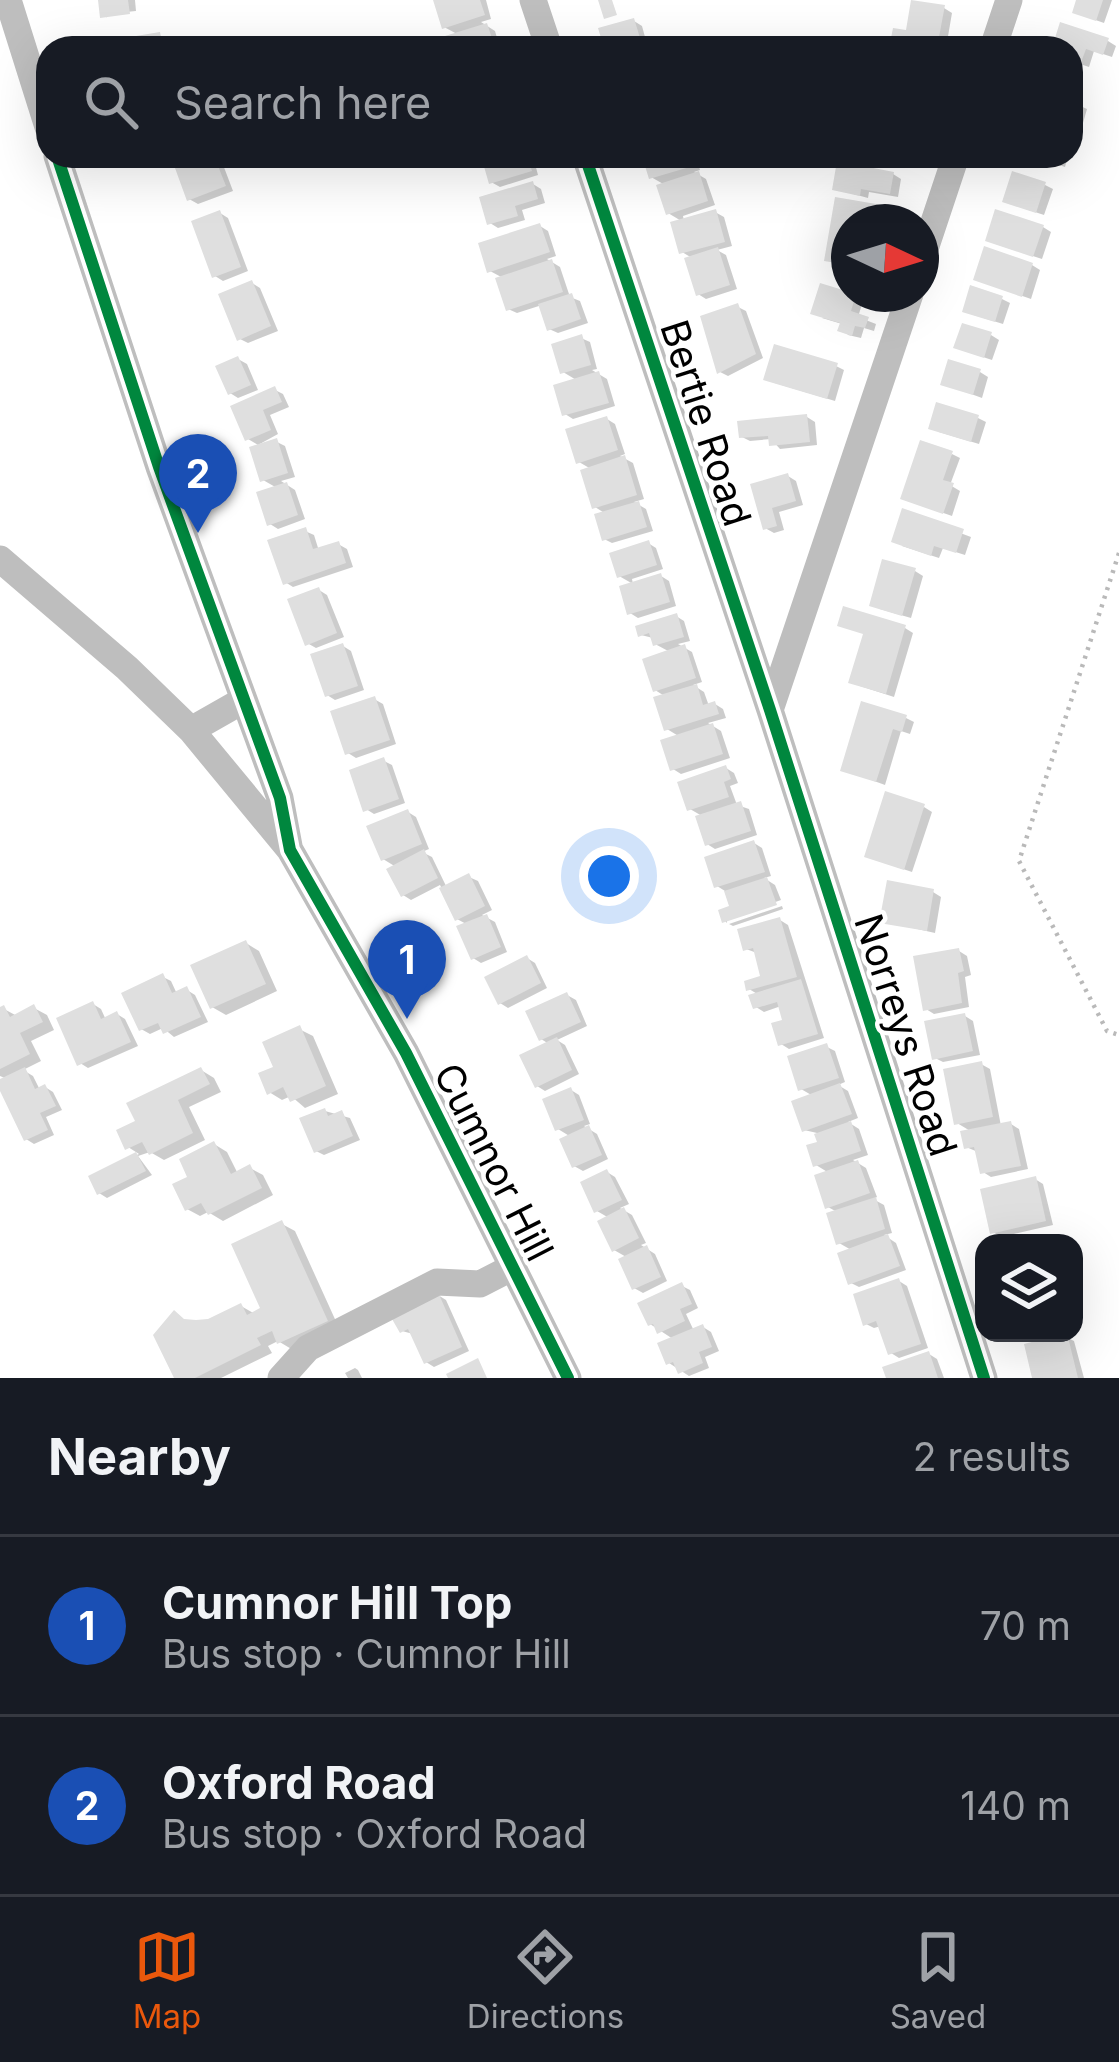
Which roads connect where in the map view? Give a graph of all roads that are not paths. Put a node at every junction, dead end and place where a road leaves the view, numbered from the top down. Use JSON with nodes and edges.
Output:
{"nodes":[{"id":1,"x":8,"y":0,"type":"edge"},
{"id":2,"x":533,"y":0,"type":"edge"},
{"id":3,"x":1009,"y":0,"type":"edge"},
{"id":4,"x":545,"y":36,"type":"edge"},
{"id":5,"x":997,"y":36,"type":"edge"},
{"id":6,"x":36,"y":89,"type":"edge"},
{"id":7,"x":61,"y":168,"type":"edge"},
{"id":8,"x":589,"y":168,"type":"edge"},
{"id":9,"x":952,"y":168,"type":"edge"},
{"id":10,"x":939,"y":207,"type":"edge"},
{"id":11,"x":904,"y":312,"type":"edge"},
{"id":12,"x":0,"y":559,"type":"edge"},
{"id":13,"x":242,"y":701,"type":"junction"},
{"id":14,"x":770,"y":710,"type":"junction"},
{"id":15,"x":191,"y":730,"type":"junction"},
{"id":16,"x":290,"y":850,"type":"junction"},
{"id":17,"x":514,"y":1268,"type":"junction"},
{"id":18,"x":281,"y":1378,"type":"edge"},
{"id":19,"x":568,"y":1378,"type":"edge"},
{"id":20,"x":984,"y":1378,"type":"edge"}],
"edges":[{"from":1,"to":6,"type":"street"},
{"from":2,"to":4,"type":"street"},
{"from":3,"to":5,"type":"street"},
{"from":7,"to":13,"type":"street"},
{"from":8,"to":14,"type":"street","name":"Bertie Road"},
{"from":9,"to":10,"type":"street"},
{"from":11,"to":14,"type":"street"},
{"from":12,"to":15,"type":"street","name":"Cumnor Hill"},
{"from":13,"to":15,"type":"street"},
{"from":13,"to":16,"type":"street"},
{"from":14,"to":20,"type":"street","name":"Norreys Road"},
{"from":15,"to":16,"type":"street","name":"Cumnor Hill"},
{"from":16,"to":17,"type":"street","name":"Cumnor Hill"},
{"from":17,"to":18,"type":"street"},
{"from":17,"to":19,"type":"street","name":"Cumnor Hill"}]}
